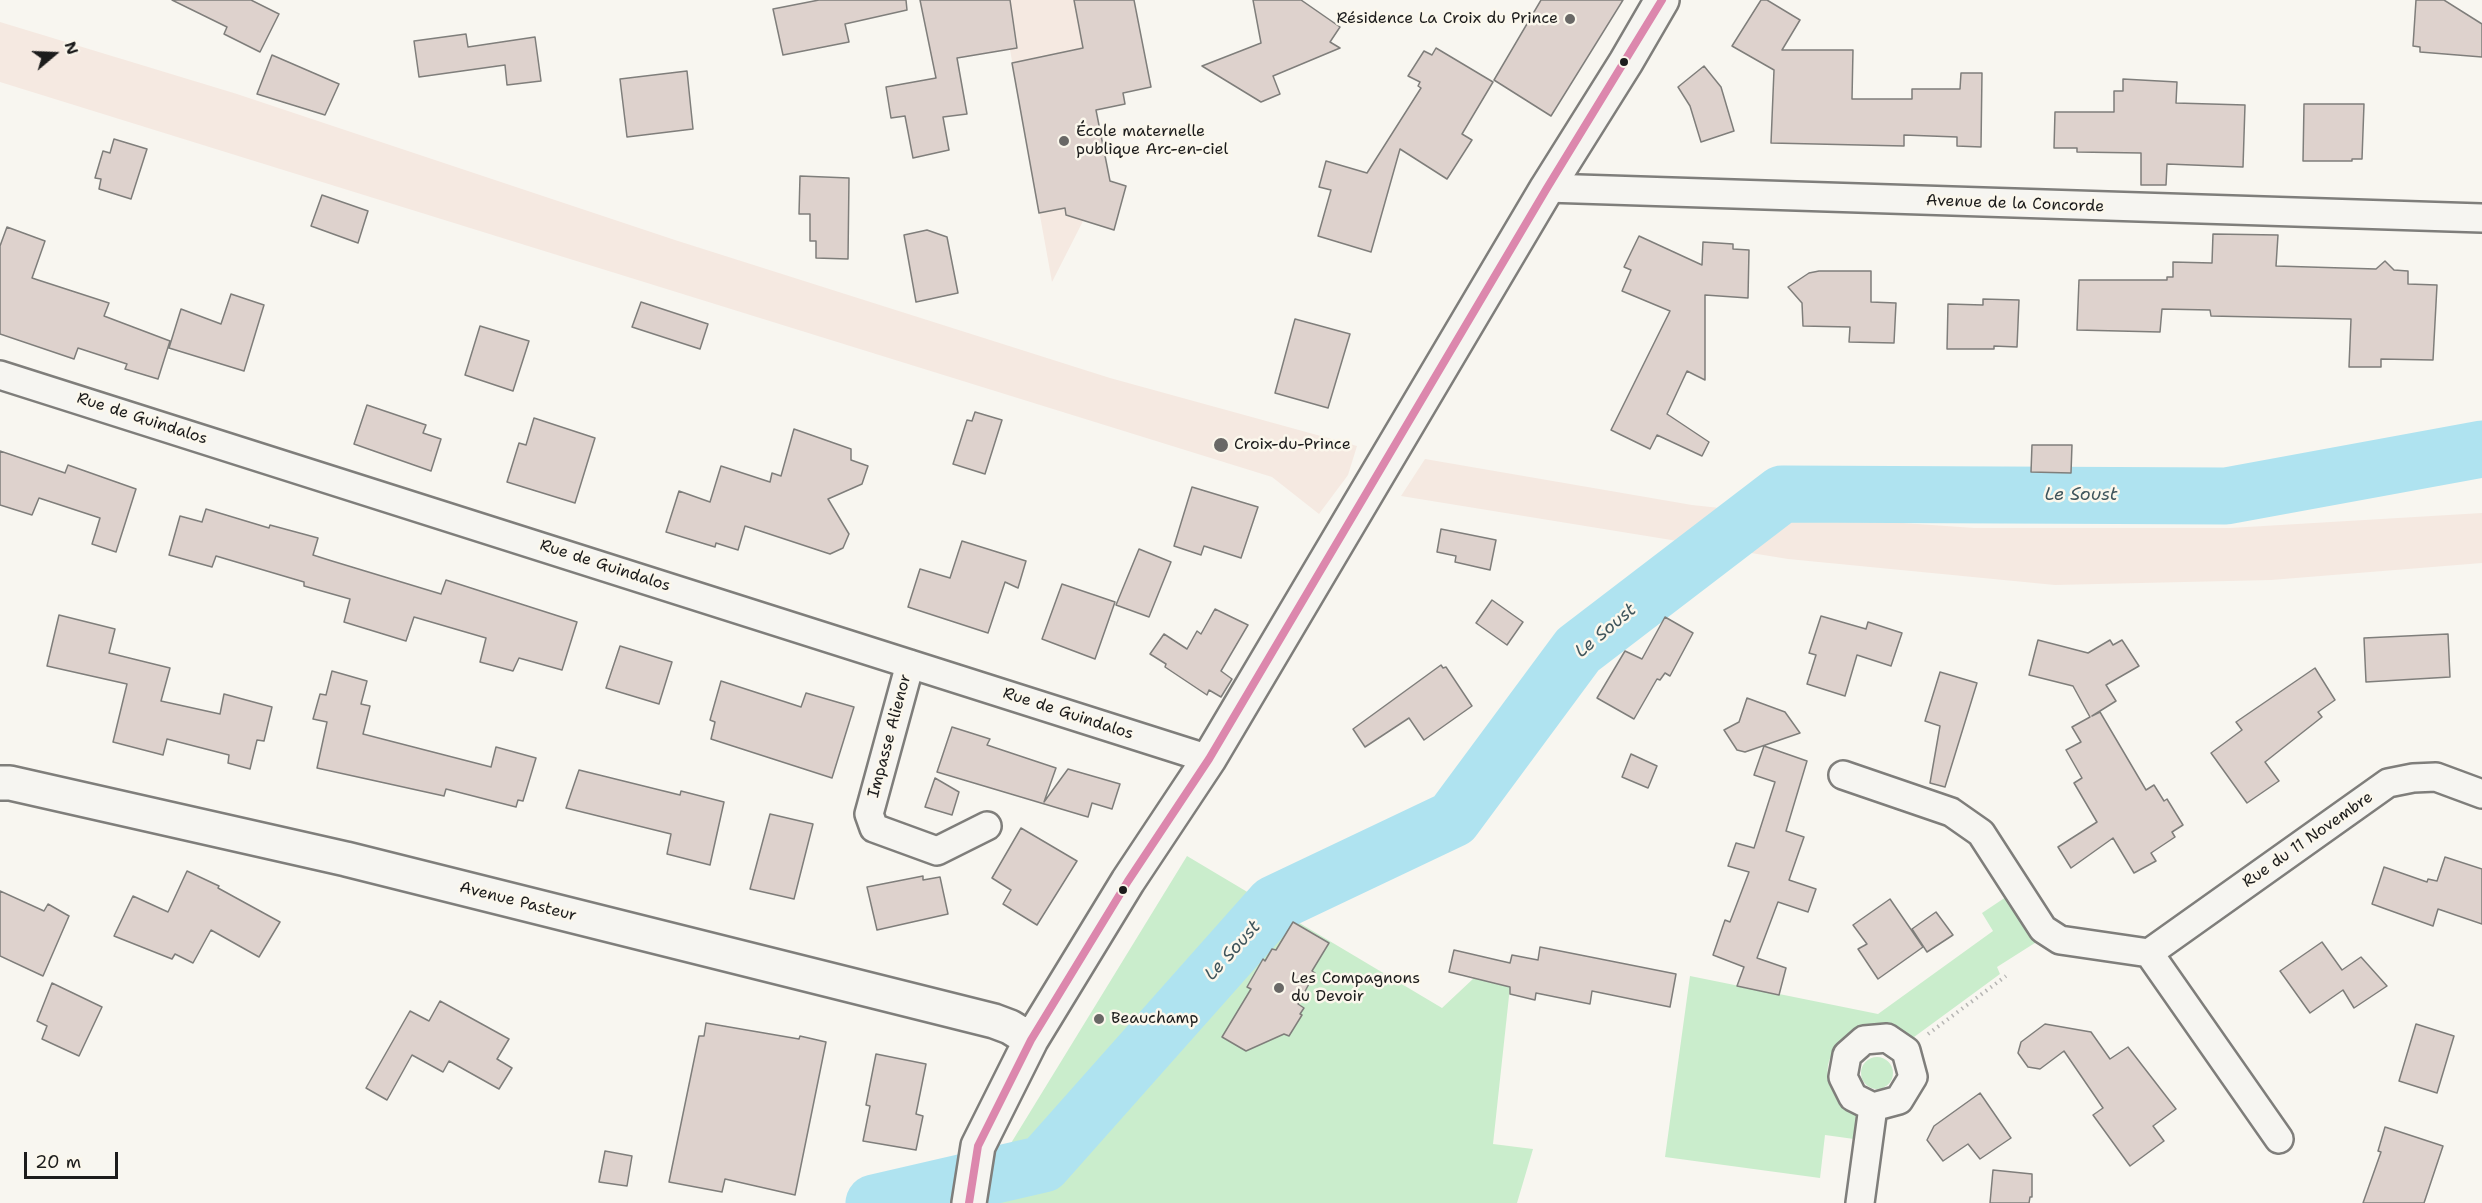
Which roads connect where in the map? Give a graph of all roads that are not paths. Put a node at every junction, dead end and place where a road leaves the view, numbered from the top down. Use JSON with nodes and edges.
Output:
{"nodes":[{"id":1,"x":1662,"y":0,"type":"edge"},
{"id":2,"x":1547,"y":188,"type":"junction"},
{"id":3,"x":2482,"y":218,"type":"edge"},
{"id":4,"x":0,"y":375,"type":"edge"},
{"id":5,"x":910,"y":664,"type":"junction"},
{"id":6,"x":1209,"y":759,"type":"junction"},
{"id":7,"x":1843,"y":775,"type":"dead end"},
{"id":8,"x":0,"y":783,"type":"edge"},
{"id":9,"x":2482,"y":794,"type":"edge"},
{"id":10,"x":987,"y":826,"type":"dead end"},
{"id":11,"x":2149,"y":953,"type":"junction"},
{"id":12,"x":1031,"y":1040,"type":"junction"},
{"id":13,"x":1873,"y":1107,"type":"junction"},
{"id":14,"x":2279,"y":1140,"type":"dead end"},
{"id":15,"x":969,"y":1203,"type":"edge"},
{"id":16,"x":1860,"y":1203,"type":"edge"}],
"edges":[{"from":1,"to":2,"type":"street"},
{"from":2,"to":3,"type":"street","name":"Avenue de la Concorde"},
{"from":2,"to":6,"type":"street"},
{"from":4,"to":5,"type":"street","name":"Rue de Guindalos"},
{"from":5,"to":6,"type":"street","name":"Rue de Guindalos"},
{"from":5,"to":10,"type":"street","name":"Impasse Alienor"},
{"from":6,"to":12,"type":"street"},
{"from":7,"to":11,"type":"street"},
{"from":8,"to":12,"type":"street","name":"Avenue Pasteur"},
{"from":9,"to":11,"type":"street","name":"Rue du 11 Novembre"},
{"from":11,"to":14,"type":"street"},
{"from":12,"to":15,"type":"street"},
{"from":13,"to":13,"type":"street"},
{"from":13,"to":16,"type":"street"}]}
